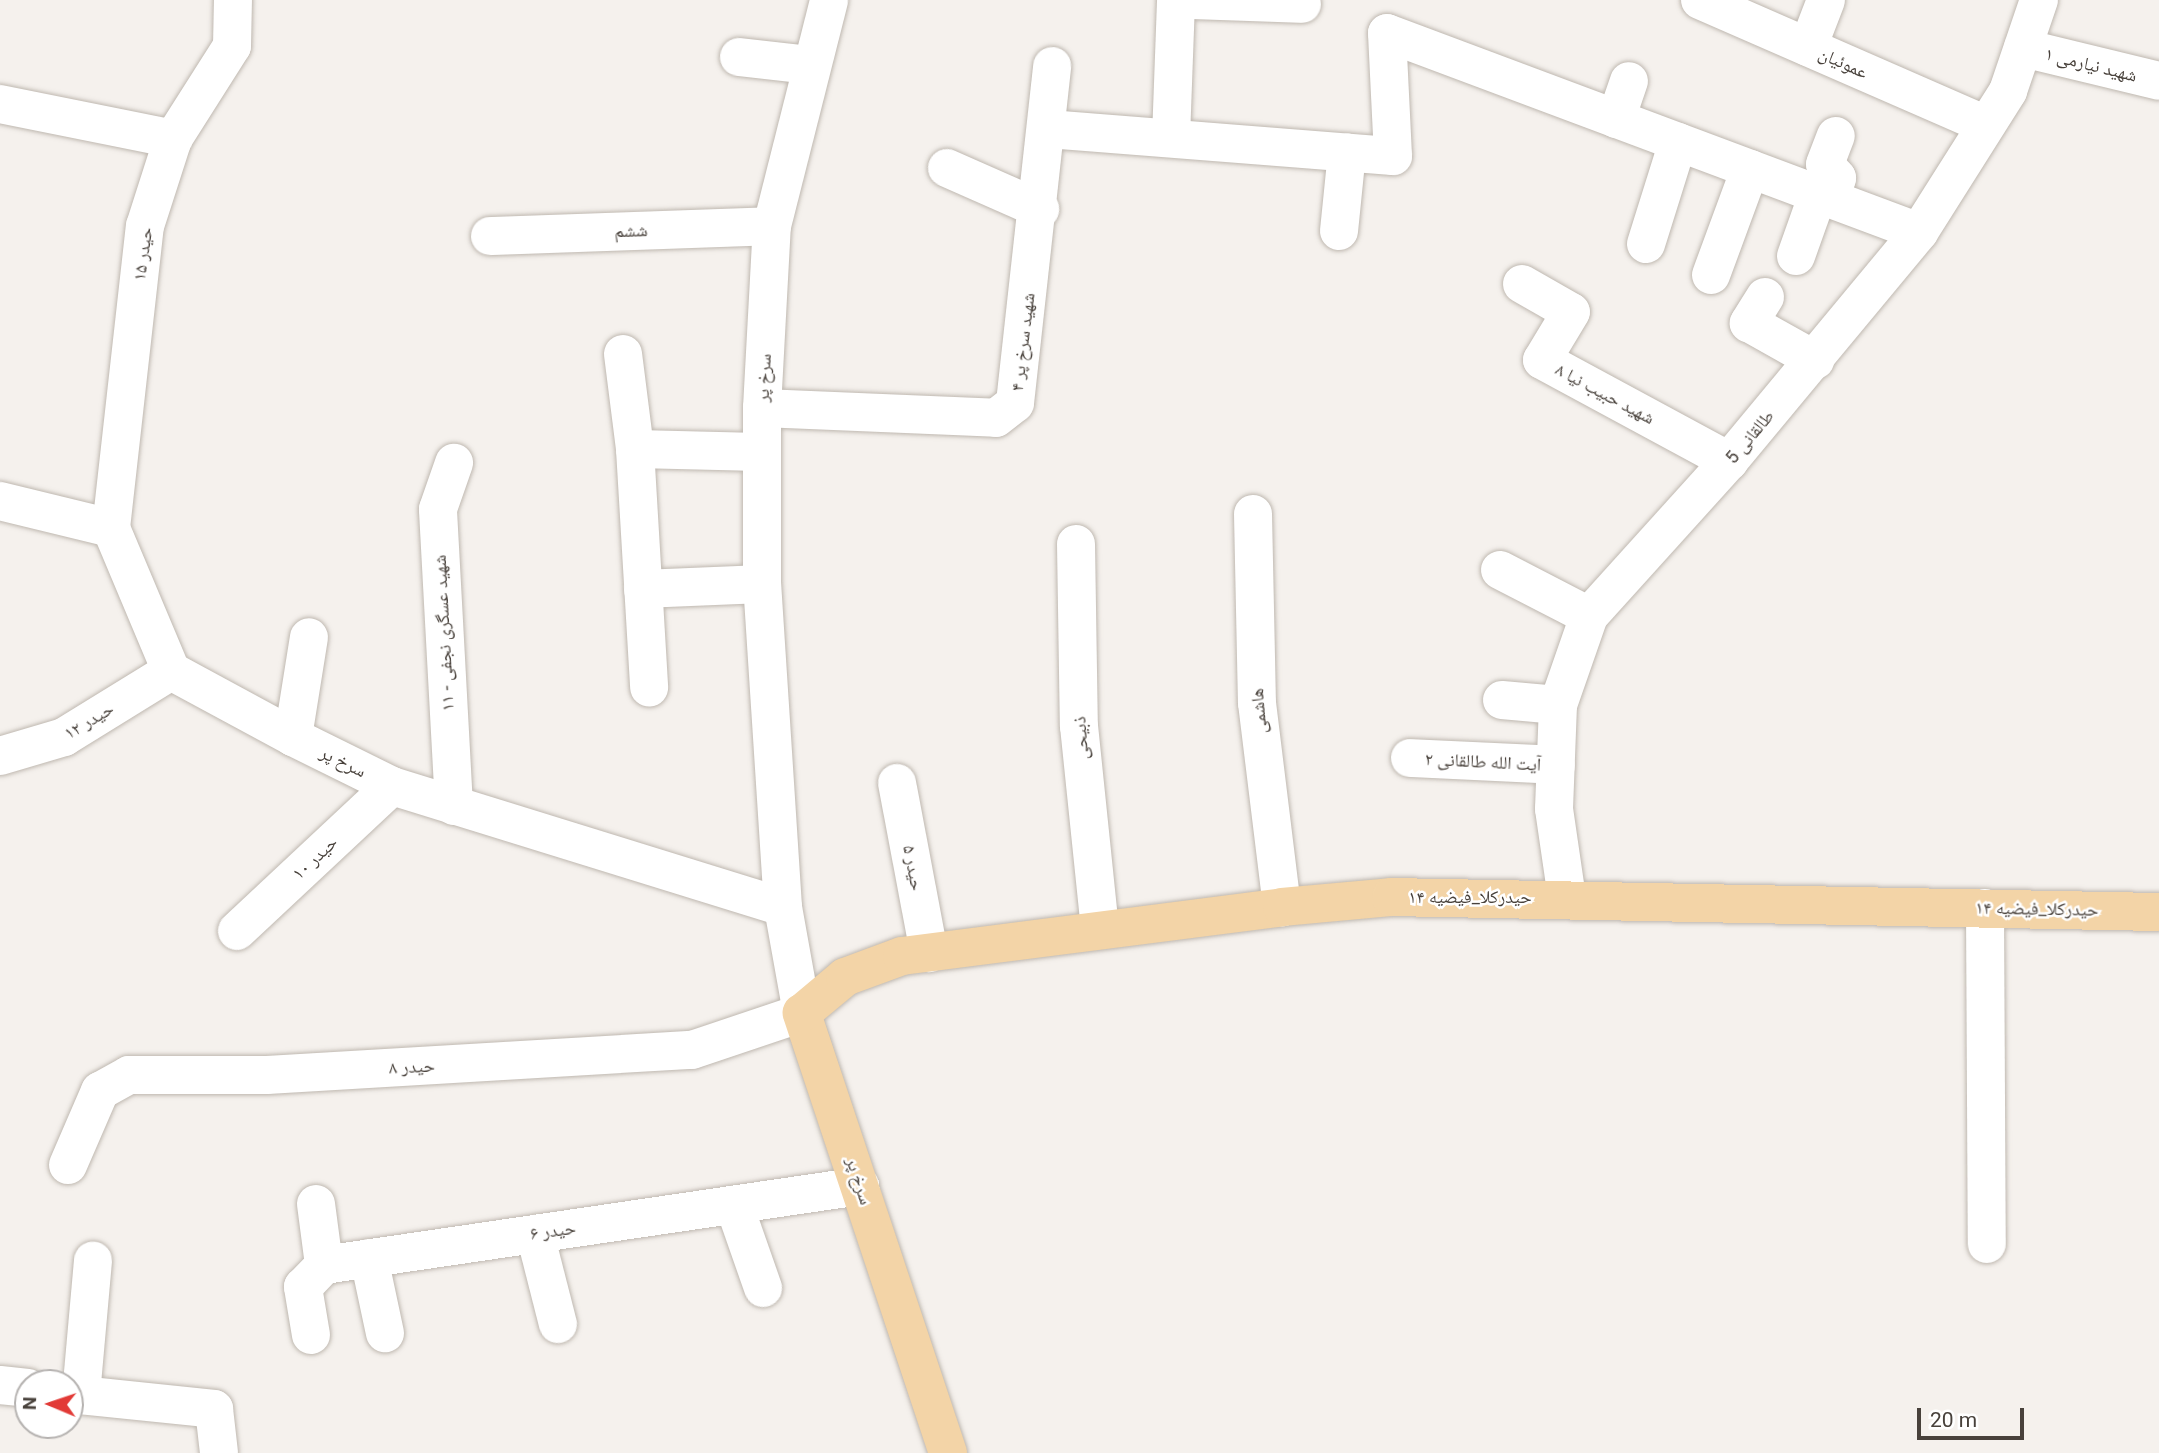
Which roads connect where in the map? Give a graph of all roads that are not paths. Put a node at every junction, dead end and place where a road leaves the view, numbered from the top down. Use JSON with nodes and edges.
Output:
{"nodes":[{"id":1,"x":233,"y":0,"type":"edge"},
{"id":2,"x":829,"y":0,"type":"edge"},
{"id":3,"x":1176,"y":0,"type":"edge"},
{"id":4,"x":1190,"y":0,"type":"edge"},
{"id":5,"x":1700,"y":0,"type":"edge"},
{"id":6,"x":1826,"y":0,"type":"edge"},
{"id":7,"x":2039,"y":0,"type":"edge"},
{"id":8,"x":1302,"y":4,"type":"dead end"},
{"id":9,"x":1808,"y":47,"type":"junction"},
{"id":10,"x":2023,"y":48,"type":"junction"},
{"id":11,"x":739,"y":57,"type":"dead end"},
{"id":12,"x":810,"y":65,"type":"junction"},
{"id":13,"x":1052,"y":66,"type":"dead end"},
{"id":14,"x":2159,"y":81,"type":"edge"},
{"id":15,"x":1629,"y":82,"type":"dead end"},
{"id":16,"x":0,"y":104,"type":"edge"},
{"id":17,"x":1616,"y":119,"type":"junction"},
{"id":18,"x":1986,"y":125,"type":"junction"},
{"id":19,"x":1048,"y":129,"type":"junction"},
{"id":20,"x":1836,"y":136,"type":"dead end"},
{"id":21,"x":1171,"y":138,"type":"junction"},
{"id":22,"x":173,"y":139,"type":"junction"},
{"id":23,"x":1678,"y":142,"type":"junction"},
{"id":24,"x":1347,"y":152,"type":"junction"},
{"id":25,"x":947,"y":168,"type":"dead end"},
{"id":26,"x":1750,"y":169,"type":"junction"},
{"id":27,"x":1825,"y":197,"type":"junction"},
{"id":28,"x":1040,"y":209,"type":"junction"},
{"id":29,"x":772,"y":226,"type":"junction"},
{"id":30,"x":1339,"y":231,"type":"dead end"},
{"id":31,"x":1919,"y":232,"type":"junction"},
{"id":32,"x":490,"y":236,"type":"dead end"},
{"id":33,"x":1646,"y":244,"type":"dead end"},
{"id":34,"x":1796,"y":256,"type":"dead end"},
{"id":35,"x":1711,"y":275,"type":"dead end"},
{"id":36,"x":1522,"y":284,"type":"dead end"},
{"id":37,"x":1765,"y":297,"type":"dead end"},
{"id":38,"x":624,"y":354,"type":"dead end"},
{"id":39,"x":1815,"y":360,"type":"junction"},
{"id":40,"x":762,"y":408,"type":"junction"},
{"id":41,"x":635,"y":449,"type":"junction"},
{"id":42,"x":761,"y":452,"type":"junction"},
{"id":43,"x":1730,"y":461,"type":"junction"},
{"id":44,"x":454,"y":463,"type":"dead end"},
{"id":45,"x":0,"y":501,"type":"edge"},
{"id":46,"x":1253,"y":514,"type":"dead end"},
{"id":47,"x":111,"y":528,"type":"junction"},
{"id":48,"x":1076,"y":544,"type":"dead end"},
{"id":49,"x":1500,"y":570,"type":"dead end"},
{"id":50,"x":762,"y":584,"type":"junction"},
{"id":51,"x":643,"y":589,"type":"junction"},
{"id":52,"x":1589,"y":617,"type":"junction"},
{"id":53,"x":309,"y":637,"type":"dead end"},
{"id":54,"x":171,"y":671,"type":"junction"},
{"id":55,"x":649,"y":688,"type":"dead end"},
{"id":56,"x":1502,"y":700,"type":"dead end"},
{"id":57,"x":1558,"y":705,"type":"junction"},
{"id":58,"x":293,"y":737,"type":"junction"},
{"id":59,"x":0,"y":756,"type":"edge"},
{"id":60,"x":1410,"y":758,"type":"dead end"},
{"id":61,"x":1556,"y":765,"type":"junction"},
{"id":62,"x":897,"y":783,"type":"dead end"},
{"id":63,"x":393,"y":786,"type":"junction"},
{"id":64,"x":454,"y":806,"type":"junction"},
{"id":65,"x":1567,"y":898,"type":"junction"},
{"id":66,"x":1282,"y":906,"type":"junction"},
{"id":67,"x":783,"y":907,"type":"junction"},
{"id":68,"x":1985,"y":908,"type":"junction"},
{"id":69,"x":2159,"y":912,"type":"edge"},
{"id":70,"x":237,"y":930,"type":"dead end"},
{"id":71,"x":1100,"y":930,"type":"junction"},
{"id":72,"x":929,"y":953,"type":"junction"},
{"id":73,"x":802,"y":1013,"type":"junction"},
{"id":74,"x":68,"y":1165,"type":"dead end"},
{"id":75,"x":860,"y":1186,"type":"junction"},
{"id":76,"x":317,"y":1204,"type":"dead end"},
{"id":77,"x":734,"y":1205,"type":"junction"},
{"id":78,"x":535,"y":1234,"type":"junction"},
{"id":79,"x":1987,"y":1244,"type":"dead end"},
{"id":80,"x":369,"y":1258,"type":"junction"},
{"id":81,"x":93,"y":1261,"type":"dead end"},
{"id":82,"x":324,"y":1265,"type":"junction"},
{"id":83,"x":762,"y":1288,"type":"dead end"},
{"id":84,"x":558,"y":1324,"type":"dead end"},
{"id":85,"x":384,"y":1333,"type":"dead end"},
{"id":86,"x":311,"y":1335,"type":"dead end"},
{"id":87,"x":78,"y":1369,"type":"edge"},
{"id":88,"x":84,"y":1395,"type":"edge"},
{"id":89,"x":219,"y":1453,"type":"edge"},
{"id":90,"x":948,"y":1453,"type":"edge"}],
"edges":[{"from":1,"to":22,"type":"street","name":"حیدر ۱۵"},
{"from":2,"to":12,"type":"street","name":"سرخ پر"},
{"from":3,"to":21,"type":"street"},
{"from":4,"to":8,"type":"street"},
{"from":5,"to":9,"type":"street","name":"عموئیان"},
{"from":6,"to":9,"type":"street"},
{"from":7,"to":10,"type":"street","name":"طالقانی 5"},
{"from":9,"to":18,"type":"street","name":"عموئیان"},
{"from":10,"to":14,"type":"street","name":"شهید نیارمی ۱"},
{"from":10,"to":18,"type":"street","name":"طالقانی 5"},
{"from":11,"to":12,"type":"street"},
{"from":12,"to":29,"type":"street","name":"سرخ پر"},
{"from":13,"to":19,"type":"street","name":"شهید سرخ پر ۴"},
{"from":15,"to":17,"type":"street"},
{"from":16,"to":22,"type":"street"},
{"from":17,"to":23,"type":"street"},
{"from":17,"to":24,"type":"street"},
{"from":18,"to":31,"type":"street","name":"طالقانی 5"},
{"from":19,"to":21,"type":"street"},
{"from":19,"to":28,"type":"street","name":"شهید سرخ پر ۴"},
{"from":20,"to":27,"type":"street"},
{"from":21,"to":24,"type":"street"},
{"from":22,"to":47,"type":"street","name":"حیدر ۱۵"},
{"from":23,"to":26,"type":"street"},
{"from":23,"to":33,"type":"street"},
{"from":24,"to":30,"type":"street"},
{"from":25,"to":28,"type":"street"},
{"from":26,"to":27,"type":"street"},
{"from":26,"to":35,"type":"street"},
{"from":27,"to":31,"type":"street"},
{"from":27,"to":34,"type":"street"},
{"from":28,"to":40,"type":"street","name":"شهید سرخ پر ۴"},
{"from":29,"to":32,"type":"street","name":"ششم"},
{"from":29,"to":40,"type":"street","name":"سرخ پر"},
{"from":31,"to":39,"type":"street","name":"طالقانی 5"},
{"from":36,"to":43,"type":"street","name":"شهید حبیب نیا ۸"},
{"from":37,"to":39,"type":"street"},
{"from":38,"to":41,"type":"street"},
{"from":39,"to":43,"type":"street","name":"طالقانی 5"},
{"from":40,"to":42,"type":"street","name":"سرخ پر"},
{"from":41,"to":42,"type":"street"},
{"from":41,"to":51,"type":"street"},
{"from":42,"to":50,"type":"street","name":"سرخ پر"},
{"from":43,"to":52,"type":"street","name":"طالقانی 5"},
{"from":44,"to":64,"type":"street","name":"شهید عسگری نجفی - ۱۱"},
{"from":45,"to":47,"type":"street"},
{"from":46,"to":66,"type":"street","name":"هاشمی"},
{"from":47,"to":54,"type":"street"},
{"from":48,"to":71,"type":"street","name":"ذبیحی"},
{"from":49,"to":52,"type":"street"},
{"from":50,"to":51,"type":"street"},
{"from":50,"to":67,"type":"street","name":"سرخ پر"},
{"from":51,"to":55,"type":"street"},
{"from":52,"to":57,"type":"street","name":"طالقانی 5"},
{"from":53,"to":58,"type":"street"},
{"from":54,"to":58,"type":"street","name":"سرخ پر"},
{"from":54,"to":59,"type":"street","name":"حیدر ۱۲"},
{"from":56,"to":57,"type":"street"},
{"from":57,"to":61,"type":"street","name":"طالقانی 5"},
{"from":58,"to":63,"type":"street","name":"سرخ پر"},
{"from":60,"to":61,"type":"street","name":"آیت الله طالقانی ۲"},
{"from":61,"to":65,"type":"street","name":"طالقانی 5"},
{"from":62,"to":72,"type":"street","name":"حیدر ۵"},
{"from":63,"to":64,"type":"street","name":"سرخ پر"},
{"from":63,"to":70,"type":"street","name":"حیدر ۱۰"},
{"from":64,"to":67,"type":"street","name":"سرخ پر"},
{"from":65,"to":66,"type":"main road","name":"حیدرکلا_فیضیه ۱۴"},
{"from":65,"to":68,"type":"main road","name":"حیدرکلا_فیضیه ۱۴"},
{"from":66,"to":71,"type":"main road","name":"حیدرکلا_فیضیه ۱۴"},
{"from":67,"to":73,"type":"street","name":"سرخ پر"},
{"from":68,"to":69,"type":"main road","name":"حیدرکلا_فیضیه ۱۴"},
{"from":68,"to":79,"type":"street"},
{"from":71,"to":72,"type":"main road","name":"حیدرکلا_فیضیه ۱۴"},
{"from":72,"to":73,"type":"main road","name":"حیدرکلا_فیضیه ۱۴"},
{"from":73,"to":74,"type":"street","name":"حیدر ۸"},
{"from":73,"to":75,"type":"main road","name":"سرخ پر"},
{"from":75,"to":77,"type":"street","name":"حیدر ۶"},
{"from":75,"to":90,"type":"main road","name":"سرخ پر"},
{"from":76,"to":82,"type":"street"},
{"from":77,"to":78,"type":"street","name":"حیدر ۶"},
{"from":77,"to":83,"type":"street"},
{"from":78,"to":80,"type":"street","name":"حیدر ۶"},
{"from":78,"to":84,"type":"street"},
{"from":80,"to":82,"type":"street","name":"حیدر ۶"},
{"from":80,"to":85,"type":"street"},
{"from":81,"to":87,"type":"street"},
{"from":82,"to":86,"type":"street"},
{"from":88,"to":89,"type":"street"}]}
